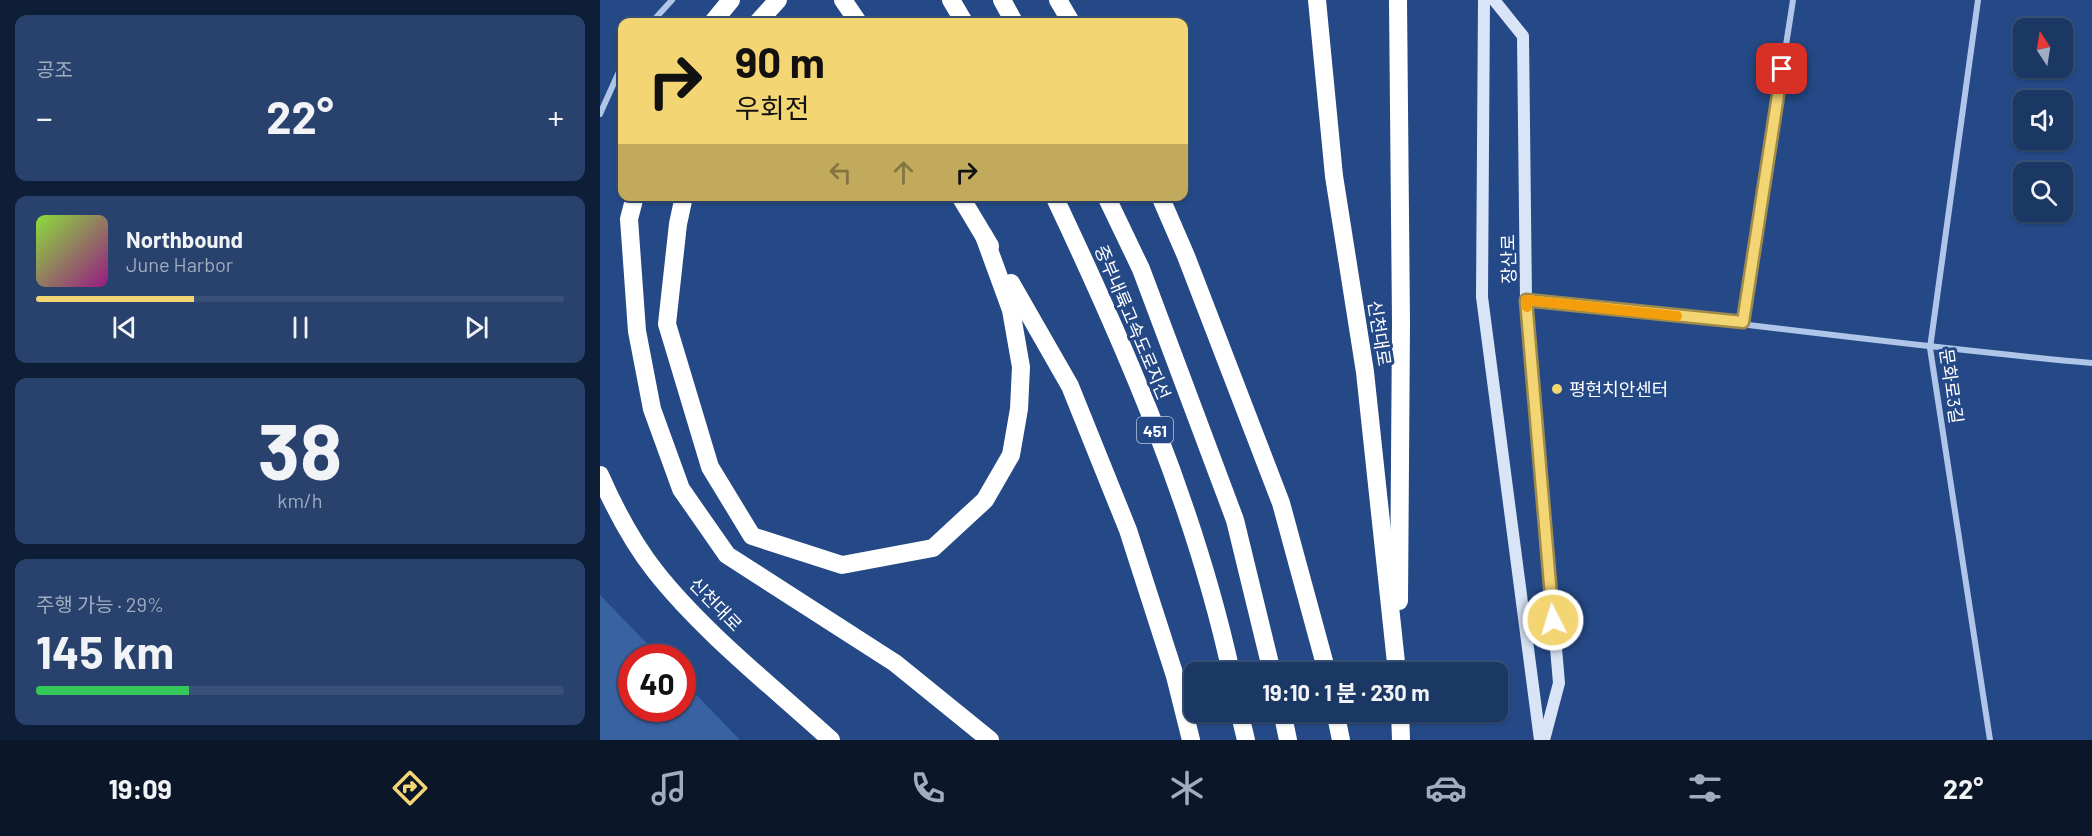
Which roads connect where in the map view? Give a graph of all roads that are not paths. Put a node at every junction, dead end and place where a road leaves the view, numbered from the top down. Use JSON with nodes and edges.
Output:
{"nodes":[{"id":1,"x":672,"y":0,"type":"edge"},
{"id":2,"x":731,"y":0,"type":"edge"},
{"id":3,"x":778,"y":0,"type":"edge"},
{"id":4,"x":951,"y":0,"type":"edge"},
{"id":5,"x":1002,"y":0,"type":"edge"},
{"id":6,"x":1058,"y":0,"type":"edge"},
{"id":7,"x":1317,"y":0,"type":"edge"},
{"id":8,"x":1398,"y":0,"type":"edge"},
{"id":9,"x":1484,"y":0,"type":"edge"},
{"id":10,"x":1494,"y":0,"type":"edge"},
{"id":11,"x":1793,"y":0,"type":"edge"},
{"id":12,"x":1978,"y":0,"type":"edge"},
{"id":13,"x":656,"y":18,"type":"edge"},
{"id":14,"x":716,"y":18,"type":"edge"},
{"id":15,"x":762,"y":18,"type":"edge"},
{"id":16,"x":962,"y":18,"type":"edge"},
{"id":17,"x":1012,"y":18,"type":"edge"},
{"id":18,"x":1069,"y":18,"type":"edge"},
{"id":19,"x":618,"y":74,"type":"edge"},
{"id":20,"x":600,"y":114,"type":"edge"},
{"id":21,"x":634,"y":201,"type":"edge"},
{"id":22,"x":683,"y":201,"type":"edge"},
{"id":23,"x":963,"y":201,"type":"edge"},
{"id":24,"x":1056,"y":201,"type":"edge"},
{"id":25,"x":1108,"y":201,"type":"edge"},
{"id":26,"x":1162,"y":201,"type":"edge"},
{"id":27,"x":984,"y":236,"type":"junction"},
{"id":28,"x":1526,"y":300,"type":"junction"},
{"id":29,"x":1743,"y":322,"type":"junction"},
{"id":30,"x":1930,"y":348,"type":"junction"},
{"id":31,"x":2092,"y":363,"type":"edge"},
{"id":32,"x":600,"y":475,"type":"edge"},
{"id":33,"x":1229,"y":662,"type":"edge"},
{"id":34,"x":1270,"y":662,"type":"edge"},
{"id":35,"x":1324,"y":662,"type":"edge"},
{"id":36,"x":1397,"y":662,"type":"edge"},
{"id":37,"x":1398,"y":662,"type":"edge"},
{"id":38,"x":1242,"y":722,"type":"edge"},
{"id":39,"x":1284,"y":722,"type":"edge"},
{"id":40,"x":1337,"y":722,"type":"edge"},
{"id":41,"x":1400,"y":722,"type":"edge"},
{"id":42,"x":831,"y":740,"type":"edge"},
{"id":43,"x":990,"y":740,"type":"edge"},
{"id":44,"x":1191,"y":740,"type":"edge"},
{"id":45,"x":1246,"y":740,"type":"edge"},
{"id":46,"x":1288,"y":740,"type":"edge"},
{"id":47,"x":1341,"y":740,"type":"edge"},
{"id":48,"x":1401,"y":740,"type":"edge"},
{"id":49,"x":1542,"y":740,"type":"edge"},
{"id":50,"x":1990,"y":740,"type":"edge"}],
"edges":[{"from":1,"to":13,"type":"street"},
{"from":2,"to":14,"type":"highway"},
{"from":3,"to":15,"type":"highway"},
{"from":4,"to":16,"type":"highway"},
{"from":5,"to":17,"type":"highway"},
{"from":6,"to":18,"type":"highway"},
{"from":7,"to":36,"type":"highway","name":"신천대로"},
{"from":8,"to":37,"type":"highway"},
{"from":9,"to":49,"type":"street","name":"장산로"},
{"from":10,"to":28,"type":"street","name":"장산로"},
{"from":11,"to":29,"type":"street"},
{"from":12,"to":30,"type":"street","name":"문화로3길"},
{"from":19,"to":20,"type":"street"},
{"from":21,"to":43,"type":"highway"},
{"from":22,"to":27,"type":"highway"},
{"from":23,"to":27,"type":"highway"},
{"from":24,"to":33,"type":"highway","name":"중부내륙고속도로지선","number":"451"},
{"from":25,"to":34,"type":"highway","name":"중부내륙고속도로지선","number":"451"},
{"from":26,"to":35,"type":"highway"},
{"from":27,"to":44,"type":"highway"},
{"from":28,"to":29,"type":"street"},
{"from":28,"to":49,"type":"street","name":"장산로"},
{"from":29,"to":30,"type":"street"},
{"from":30,"to":31,"type":"street"},
{"from":30,"to":50,"type":"street","name":"문화로3길"},
{"from":32,"to":42,"type":"highway","name":"신천대로"},
{"from":38,"to":45,"type":"highway"},
{"from":39,"to":46,"type":"highway"},
{"from":40,"to":47,"type":"highway"},
{"from":41,"to":48,"type":"highway"}]}
